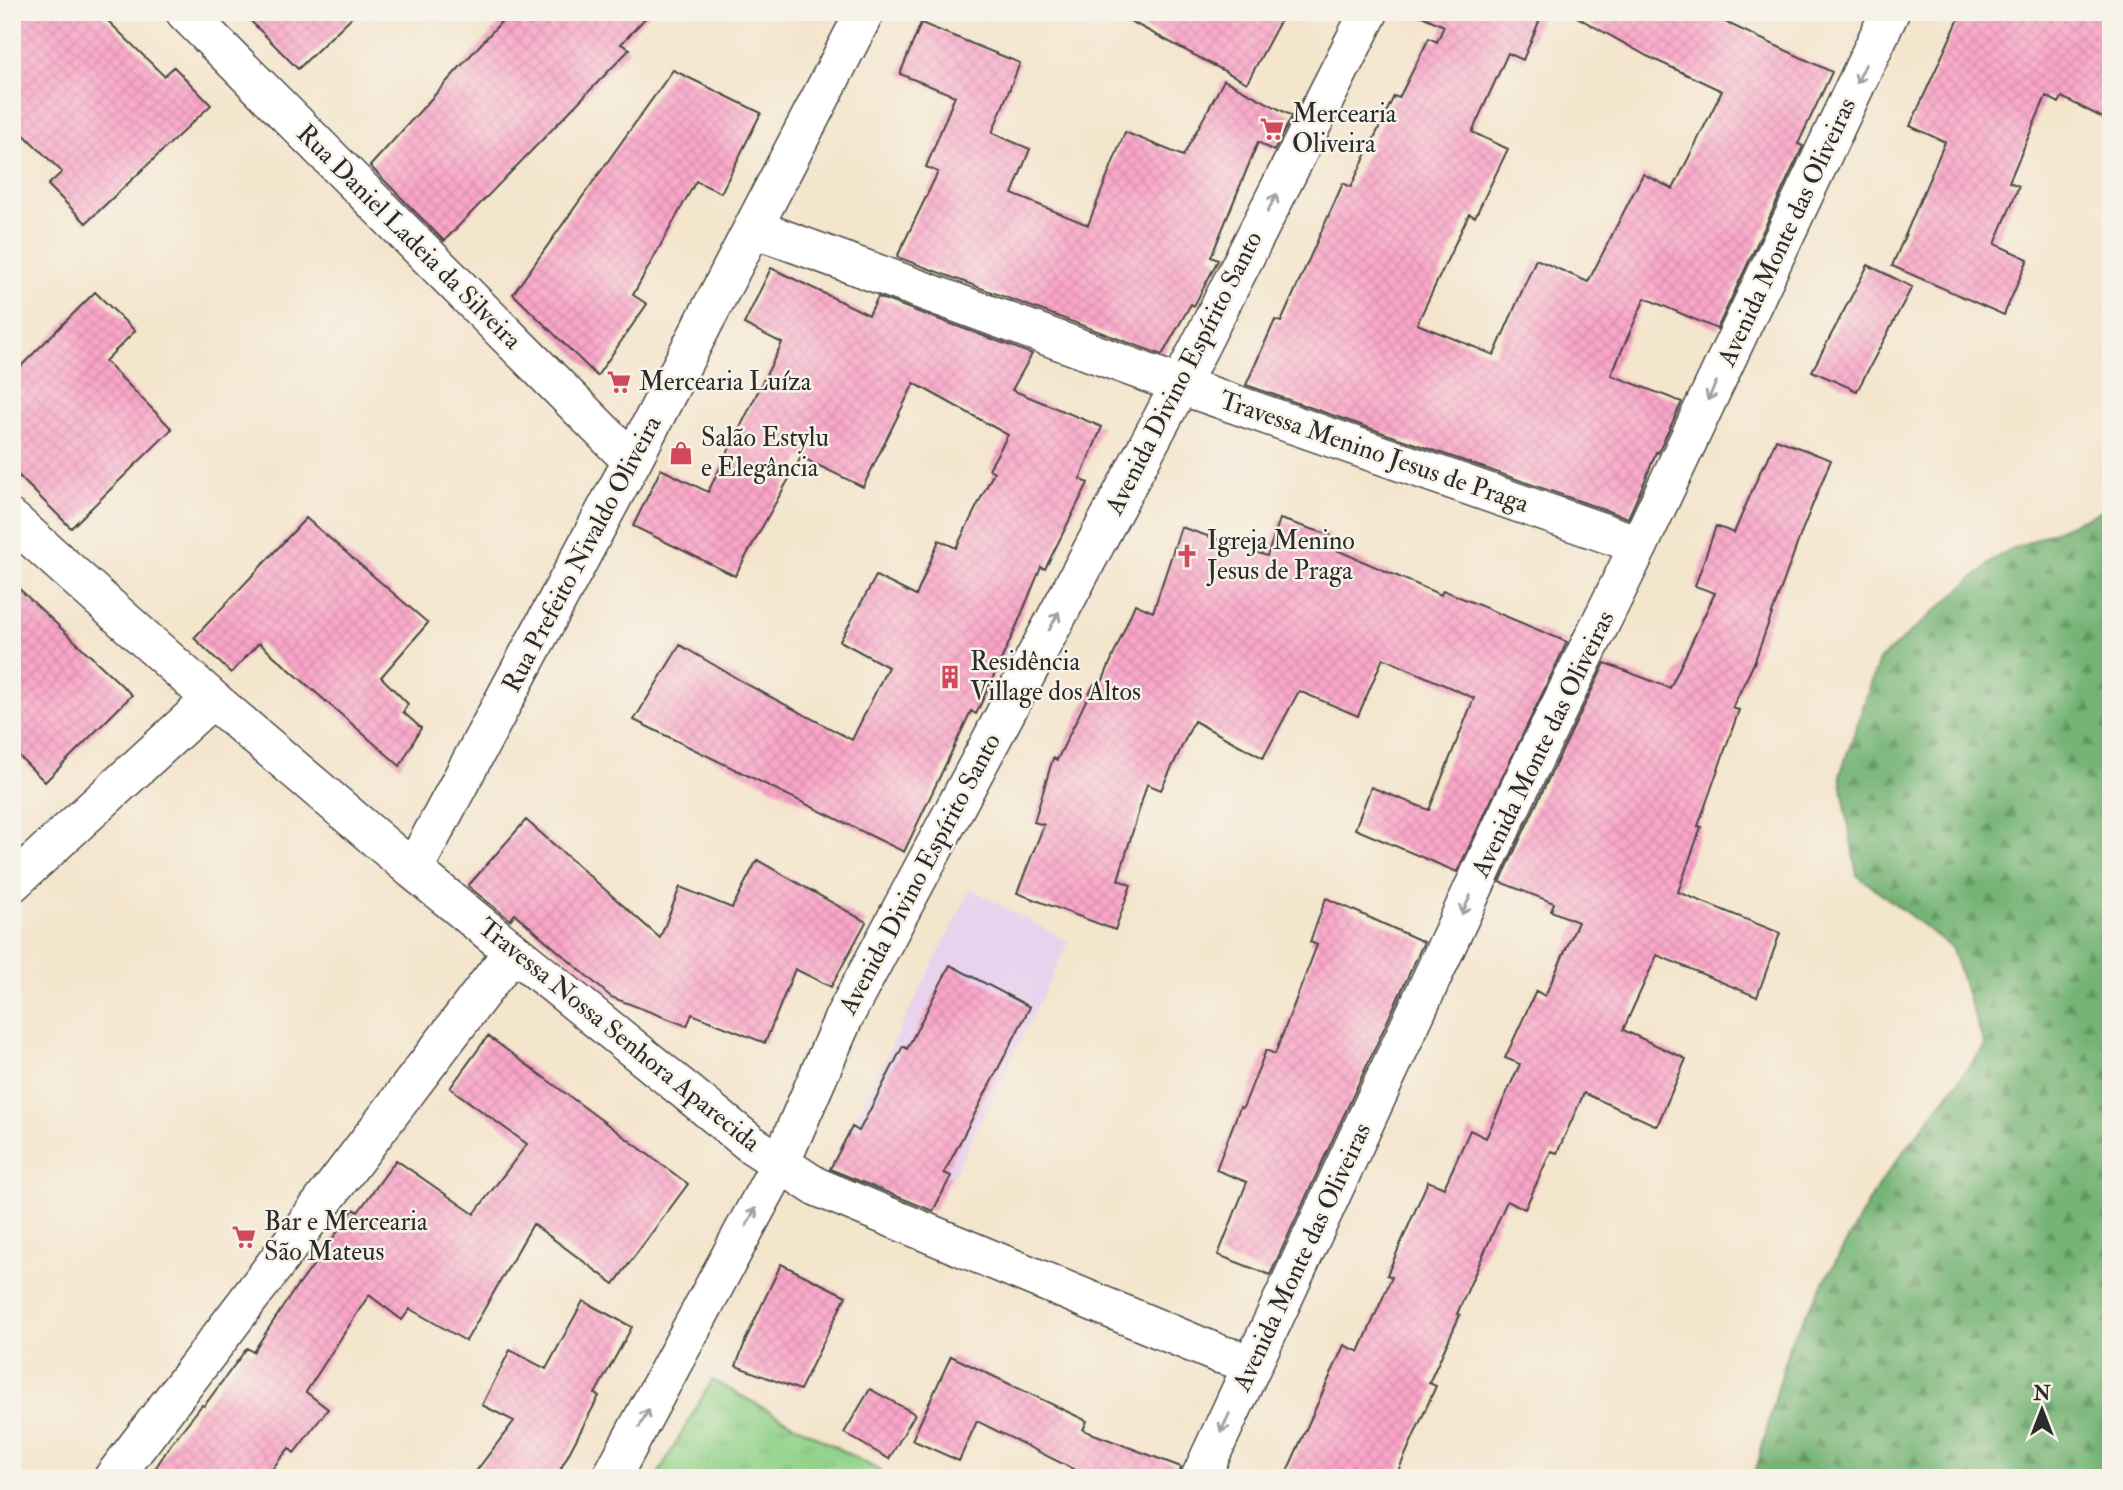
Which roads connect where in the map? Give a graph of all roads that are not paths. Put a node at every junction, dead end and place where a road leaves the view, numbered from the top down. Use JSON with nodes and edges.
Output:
{"nodes":[{"id":1,"x":185,"y":12,"type":"edge"},
{"id":2,"x":1369,"y":12,"type":"edge"},
{"id":3,"x":1890,"y":12,"type":"edge"},
{"id":4,"x":855,"y":17,"type":"edge"},
{"id":5,"x":753,"y":228,"type":"junction"},
{"id":6,"x":1180,"y":385,"type":"junction"},
{"id":7,"x":632,"y":461,"type":"junction"},
{"id":8,"x":12,"y":520,"type":"edge"},
{"id":9,"x":1639,"y":545,"type":"junction"},
{"id":10,"x":212,"y":699,"type":"junction"},
{"id":11,"x":413,"y":870,"type":"junction"},
{"id":12,"x":12,"y":883,"type":"edge"},
{"id":13,"x":513,"y":951,"type":"junction"},
{"id":14,"x":781,"y":1162,"type":"junction"},
{"id":15,"x":1252,"y":1363,"type":"junction"},
{"id":16,"x":113,"y":1478,"type":"edge"},
{"id":17,"x":611,"y":1478,"type":"edge"},
{"id":18,"x":1200,"y":1478,"type":"edge"}],
"edges":[{"from":1,"to":7,"type":"street","name":"Rua Daniel Ladeia da Silveira"},
{"from":6,"to":2,"type":"street","name":"Avenida Divino Espírito Santo","one_way":true},
{"from":3,"to":9,"type":"street","name":"Avenida Monte das Oliveiras","one_way":true},
{"from":4,"to":5,"type":"street","name":"Rua Prefeito Nivaldo Oliveira"},
{"from":5,"to":6,"type":"street","name":"Travessa Menino Jesus de Praga"},
{"from":5,"to":7,"type":"street","name":"Rua Prefeito Nivaldo Oliveira"},
{"from":6,"to":9,"type":"street","name":"Travessa Menino Jesus de Praga"},
{"from":14,"to":6,"type":"street","name":"Avenida Divino Espírito Santo","one_way":true},
{"from":7,"to":11,"type":"street","name":"Rua Prefeito Nivaldo Oliveira"},
{"from":8,"to":10,"type":"street","name":"Travessa Nossa Senhora Aparecida"},
{"from":9,"to":15,"type":"street","name":"Avenida Monte das Oliveiras","one_way":true},
{"from":10,"to":11,"type":"street","name":"Travessa Nossa Senhora Aparecida"},
{"from":10,"to":12,"type":"street"},
{"from":11,"to":13,"type":"street","name":"Travessa Nossa Senhora Aparecida"},
{"from":13,"to":14,"type":"street","name":"Travessa Nossa Senhora Aparecida"},
{"from":13,"to":16,"type":"street"},
{"from":14,"to":15,"type":"street","name":"Travessa Nossa Senhora Aparecida"},
{"from":17,"to":14,"type":"street","name":"Avenida Divino Espírito Santo","one_way":true},
{"from":15,"to":18,"type":"street","name":"Avenida Monte das Oliveiras","one_way":true}]}
